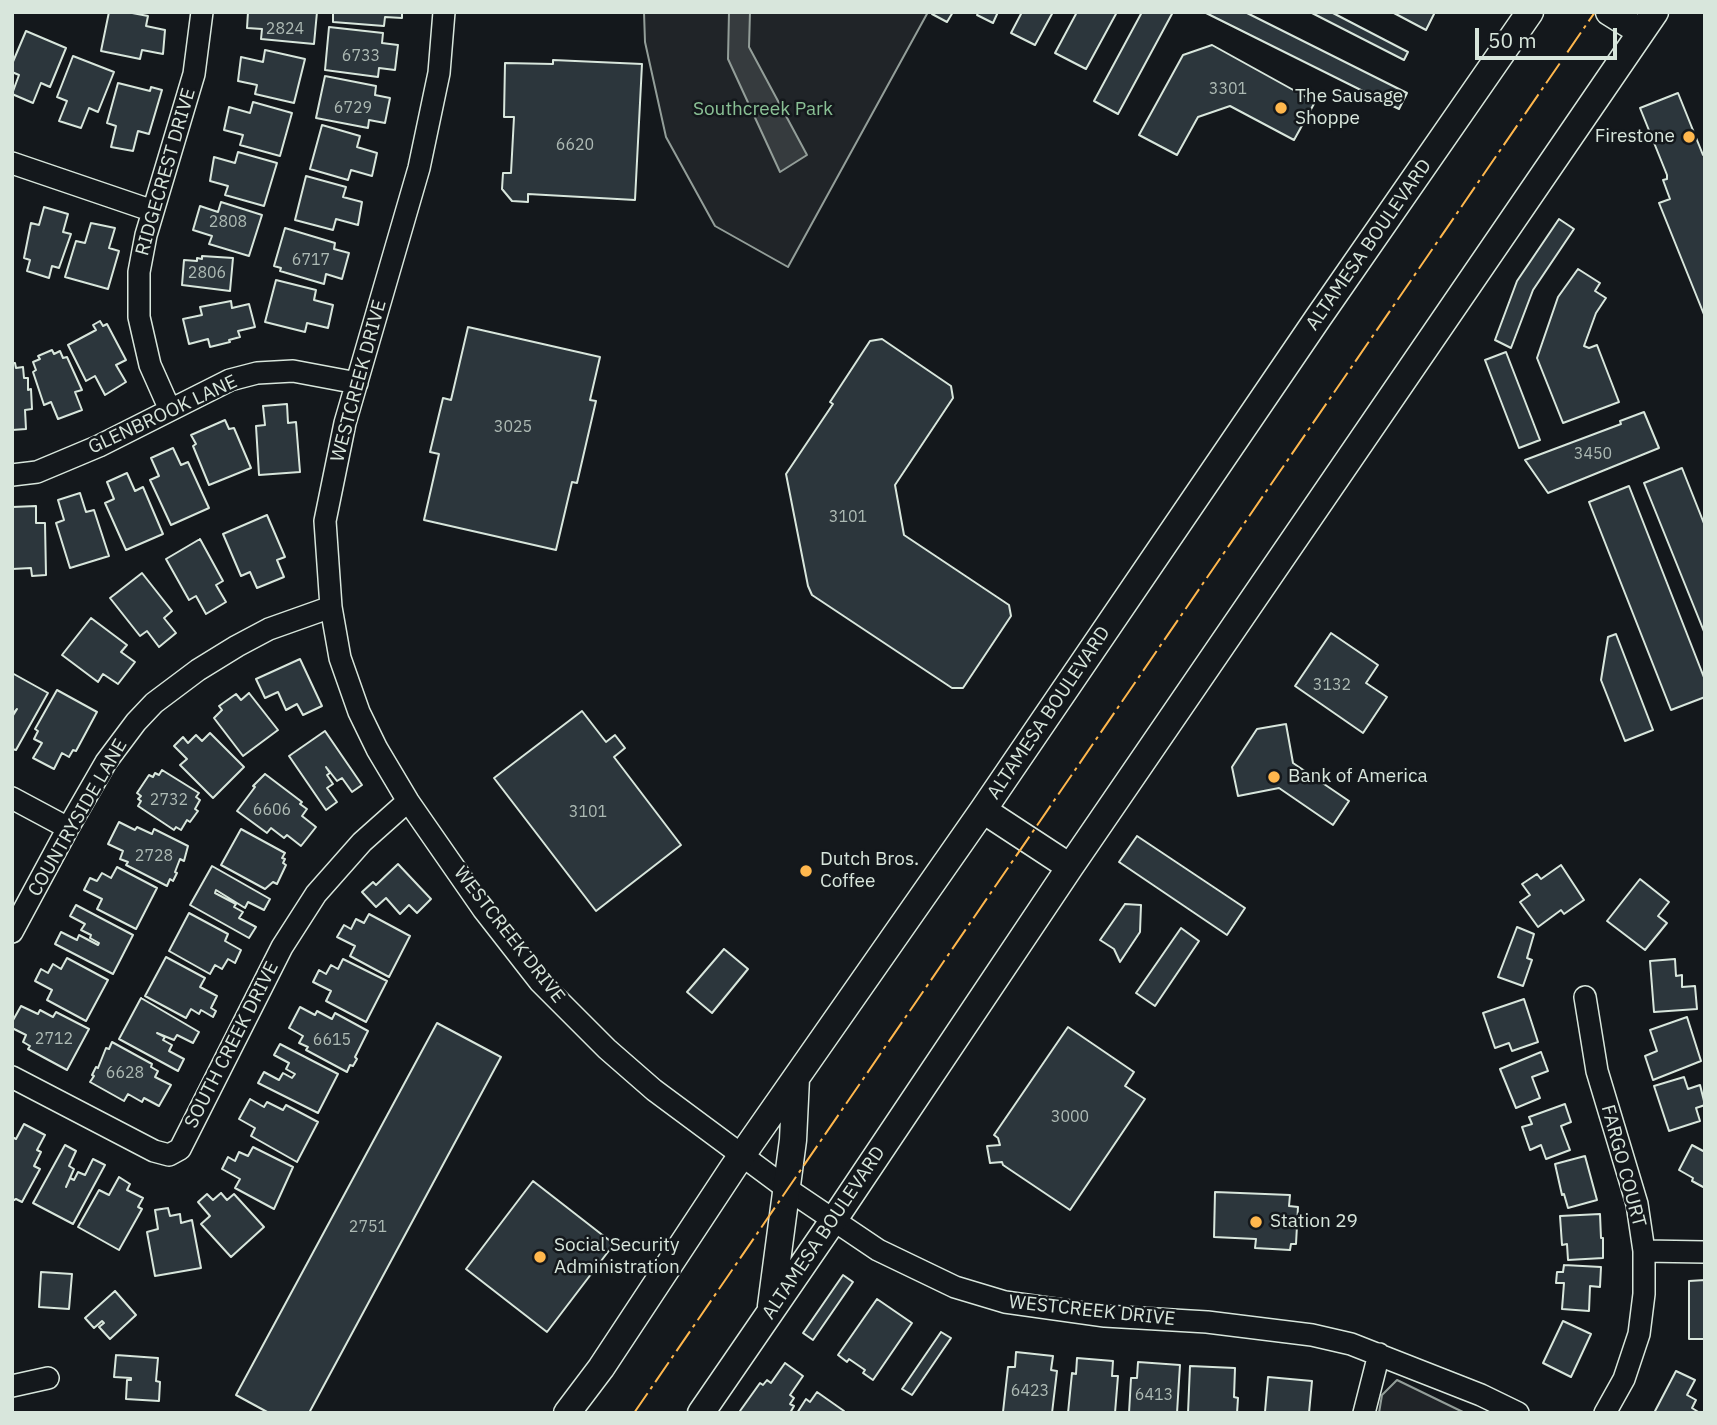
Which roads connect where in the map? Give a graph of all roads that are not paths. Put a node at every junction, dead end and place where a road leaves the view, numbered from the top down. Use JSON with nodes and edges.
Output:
{"nodes":[{"id":1,"x":202,"y":12,"type":"edge"},
{"id":2,"x":444,"y":12,"type":"edge"},
{"id":3,"x":1530,"y":12,"type":"edge"},
{"id":4,"x":1609,"y":12,"type":"edge"},
{"id":5,"x":1648,"y":22,"type":"edge"},
{"id":6,"x":12,"y":163,"type":"edge"},
{"id":7,"x":153,"y":211,"type":"junction"},
{"id":8,"x":357,"y":383,"type":"junction"},
{"id":9,"x":170,"y":410,"type":"junction"},
{"id":10,"x":12,"y":475,"type":"edge"},
{"id":11,"x":331,"y":607,"type":"junction"},
{"id":12,"x":12,"y":798,"type":"edge"},
{"id":13,"x":408,"y":801,"type":"junction"},
{"id":14,"x":983,"y":810,"type":"junction"},
{"id":15,"x":68,"y":828,"type":"junction"},
{"id":16,"x":1070,"y":867,"type":"junction"},
{"id":17,"x":12,"y":932,"type":"edge"},
{"id":18,"x":1585,"y":997,"type":"dead end"},
{"id":19,"x":12,"y":1077,"type":"edge"},
{"id":20,"x":796,"y":1078,"type":"junction"},
{"id":21,"x":742,"y":1156,"type":"junction"},
{"id":22,"x":786,"y":1188,"type":"junction"},
{"id":23,"x":833,"y":1221,"type":"junction"},
{"id":24,"x":1644,"y":1251,"type":"junction"},
{"id":25,"x":1705,"y":1252,"type":"edge"},
{"id":26,"x":770,"y":1312,"type":"junction"},
{"id":27,"x":1379,"y":1354,"type":"junction"},
{"id":28,"x":48,"y":1378,"type":"dead end"},
{"id":29,"x":12,"y":1386,"type":"edge"},
{"id":30,"x":568,"y":1413,"type":"edge"},
{"id":31,"x":701,"y":1413,"type":"edge"},
{"id":32,"x":1364,"y":1413,"type":"edge"},
{"id":33,"x":1518,"y":1413,"type":"edge"},
{"id":34,"x":1605,"y":1413,"type":"edge"}],
"edges":[{"from":1,"to":7,"type":"street","name":"RIDGECREST DRIVE"},
{"from":2,"to":8,"type":"street","name":"WESTCREEK DRIVE"},
{"from":3,"to":14,"type":"main road","name":"ALTAMESA BOULEVARD"},
{"from":4,"to":5,"type":"main road"},
{"from":5,"to":16,"type":"main road","name":"ALTAMESA BOULEVARD"},
{"from":6,"to":7,"type":"street"},
{"from":7,"to":9,"type":"street","name":"RIDGECREST DRIVE"},
{"from":8,"to":9,"type":"street","name":"GLENBROOK LANE"},
{"from":8,"to":11,"type":"street","name":"WESTCREEK DRIVE"},
{"from":9,"to":10,"type":"street","name":"GLENBROOK LANE"},
{"from":11,"to":13,"type":"street","name":"WESTCREEK DRIVE"},
{"from":11,"to":15,"type":"street","name":"COUNTRYSIDE LANE"},
{"from":12,"to":15,"type":"street"},
{"from":13,"to":19,"type":"street","name":"SOUTH CREEK DRIVE"},
{"from":13,"to":21,"type":"street","name":"WESTCREEK DRIVE"},
{"from":14,"to":16,"type":"main road"},
{"from":14,"to":20,"type":"main road","name":"ALTAMESA BOULEVARD"},
{"from":15,"to":17,"type":"street","name":"COUNTRYSIDE LANE"},
{"from":16,"to":23,"type":"main road","name":"ALTAMESA BOULEVARD"},
{"from":18,"to":24,"type":"street","name":"FARGO COURT"},
{"from":20,"to":21,"type":"main road","name":"ALTAMESA BOULEVARD"},
{"from":20,"to":22,"type":"main road"},
{"from":21,"to":22,"type":"street","name":"WESTCREEK DRIVE"},
{"from":21,"to":30,"type":"main road","name":"ALTAMESA BOULEVARD"},
{"from":22,"to":23,"type":"street","name":"WESTCREEK DRIVE"},
{"from":22,"to":26,"type":"main road"},
{"from":23,"to":26,"type":"main road","name":"ALTAMESA BOULEVARD"},
{"from":23,"to":27,"type":"street","name":"WESTCREEK DRIVE"},
{"from":24,"to":25,"type":"street"},
{"from":24,"to":34,"type":"street","name":"FARGO COURT"},
{"from":26,"to":31,"type":"main road","name":"ALTAMESA BOULEVARD"},
{"from":27,"to":32,"type":"street"},
{"from":27,"to":33,"type":"street","name":"WESTCREEK DRIVE"},
{"from":28,"to":29,"type":"street"}]}
